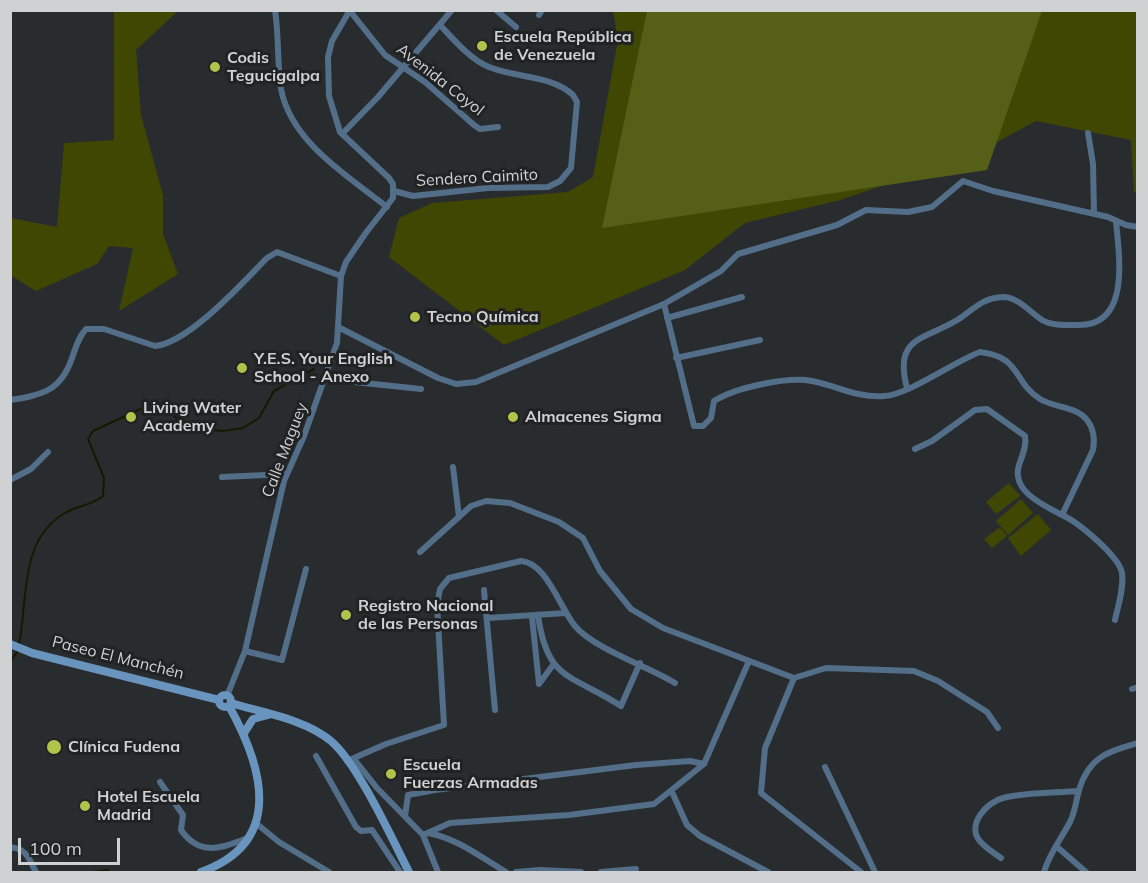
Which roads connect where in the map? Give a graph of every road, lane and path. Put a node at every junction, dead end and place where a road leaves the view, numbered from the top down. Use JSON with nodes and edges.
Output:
{"nodes":[{"id":1,"x":275,"y":10,"type":"edge"},
{"id":2,"x":452,"y":10,"type":"edge"},
{"id":3,"x":496,"y":10,"type":"edge"},
{"id":4,"x":350,"y":11,"type":"edge"},
{"id":5,"x":440,"y":25,"type":"junction"},
{"id":6,"x":516,"y":27,"type":"dead end"},
{"id":7,"x":403,"y":66,"type":"junction"},
{"id":8,"x":498,"y":127,"type":"dead end"},
{"id":9,"x":1088,"y":133,"type":"dead end"},
{"id":10,"x":342,"y":134,"type":"junction"},
{"id":11,"x":394,"y":191,"type":"junction"},
{"id":12,"x":387,"y":207,"type":"junction"},
{"id":13,"x":1094,"y":213,"type":"junction"},
{"id":14,"x":1116,"y":221,"type":"junction"},
{"id":15,"x":1137,"y":226,"type":"edge"},
{"id":16,"x":340,"y":276,"type":"junction"},
{"id":17,"x":742,"y":297,"type":"dead end"},
{"id":18,"x":664,"y":304,"type":"junction"},
{"id":19,"x":667,"y":318,"type":"junction"},
{"id":20,"x":340,"y":328,"type":"junction"},
{"id":21,"x":760,"y":340,"type":"dead end"},
{"id":22,"x":676,"y":358,"type":"junction"},
{"id":23,"x":326,"y":379,"type":"junction"},
{"id":24,"x":907,"y":388,"type":"junction"},
{"id":25,"x":421,"y":389,"type":"dead end"},
{"id":26,"x":10,"y":400,"type":"edge"},
{"id":27,"x":915,"y":448,"type":"dead end"},
{"id":28,"x":48,"y":452,"type":"dead end"},
{"id":29,"x":453,"y":467,"type":"dead end"},
{"id":30,"x":287,"y":474,"type":"junction"},
{"id":31,"x":222,"y":477,"type":"dead end"},
{"id":32,"x":10,"y":480,"type":"edge"},
{"id":33,"x":1062,"y":515,"type":"junction"},
{"id":34,"x":459,"y":517,"type":"junction"},
{"id":35,"x":420,"y":552,"type":"dead end"},
{"id":36,"x":306,"y":569,"type":"dead end"},
{"id":37,"x":484,"y":590,"type":"dead end"},
{"id":38,"x":566,"y":613,"type":"junction"},
{"id":39,"x":535,"y":616,"type":"junction"},
{"id":40,"x":488,"y":618,"type":"junction"},
{"id":41,"x":1115,"y":620,"type":"dead end"},
{"id":42,"x":16,"y":647,"type":"edge"},
{"id":43,"x":245,"y":651,"type":"junction"},
{"id":44,"x":749,"y":661,"type":"junction"},
{"id":45,"x":640,"y":663,"type":"junction"},
{"id":46,"x":553,"y":665,"type":"junction"},
{"id":47,"x":794,"y":678,"type":"junction"},
{"id":48,"x":675,"y":683,"type":"dead end"},
{"id":49,"x":227,"y":701,"type":"junction"},
{"id":50,"x":495,"y":710,"type":"dead end"},
{"id":51,"x":270,"y":715,"type":"junction"},
{"id":52,"x":998,"y":728,"type":"dead end"},
{"id":53,"x":244,"y":733,"type":"junction"},
{"id":54,"x":1137,"y":743,"type":"edge"},
{"id":55,"x":315,"y":756,"type":"dead end"},
{"id":56,"x":351,"y":760,"type":"junction"},
{"id":57,"x":704,"y":764,"type":"junction"},
{"id":58,"x":825,"y":767,"type":"dead end"},
{"id":59,"x":160,"y":782,"type":"dead end"},
{"id":60,"x":1079,"y":791,"type":"junction"},
{"id":61,"x":672,"y":792,"type":"junction"},
{"id":62,"x":405,"y":816,"type":"junction"},
{"id":63,"x":257,"y":824,"type":"junction"},
{"id":64,"x":426,"y":834,"type":"junction"},
{"id":65,"x":248,"y":838,"type":"junction"},
{"id":66,"x":1056,"y":846,"type":"junction"},
{"id":67,"x":10,"y":847,"type":"edge"},
{"id":68,"x":1001,"y":858,"type":"dead end"},
{"id":69,"x":636,"y":869,"type":"dead end"},
{"id":70,"x":34,"y":871,"type":"edge"},
{"id":71,"x":201,"y":873,"type":"edge"},
{"id":72,"x":329,"y":873,"type":"edge"},
{"id":73,"x":400,"y":873,"type":"edge"},
{"id":74,"x":409,"y":873,"type":"edge"},
{"id":75,"x":438,"y":873,"type":"edge"},
{"id":76,"x":506,"y":873,"type":"edge"},
{"id":77,"x":516,"y":873,"type":"edge"},
{"id":78,"x":581,"y":873,"type":"edge"},
{"id":79,"x":601,"y":873,"type":"edge"},
{"id":80,"x":768,"y":873,"type":"edge"},
{"id":81,"x":861,"y":873,"type":"edge"},
{"id":82,"x":875,"y":873,"type":"edge"},
{"id":83,"x":1044,"y":873,"type":"edge"},
{"id":84,"x":1086,"y":873,"type":"edge"}],
"edges":[{"from":1,"to":12,"type":"street"},
{"from":2,"to":5,"type":"street"},
{"from":3,"to":6,"type":"street"},
{"from":4,"to":7,"type":"street","name":"Avenida Coyol"},
{"from":4,"to":10,"type":"street"},
{"from":5,"to":7,"type":"street"},
{"from":5,"to":11,"type":"street","name":"Sendero Caimito"},
{"from":7,"to":8,"type":"street","name":"Avenida Coyol"},
{"from":7,"to":10,"type":"street"},
{"from":9,"to":13,"type":"street"},
{"from":10,"to":11,"type":"street"},
{"from":11,"to":12,"type":"street","name":"Calle Maguey"},
{"from":12,"to":16,"type":"street","name":"Calle Maguey"},
{"from":13,"to":14,"type":"street"},
{"from":13,"to":18,"type":"street"},
{"from":14,"to":15,"type":"street"},
{"from":14,"to":24,"type":"street"},
{"from":16,"to":20,"type":"street","name":"Calle Maguey"},
{"from":16,"to":26,"type":"street"},
{"from":17,"to":19,"type":"street"},
{"from":18,"to":19,"type":"street"},
{"from":18,"to":20,"type":"street"},
{"from":19,"to":22,"type":"street"},
{"from":20,"to":23,"type":"street","name":"Calle Maguey"},
{"from":21,"to":22,"type":"street"},
{"from":22,"to":24,"type":"street"},
{"from":23,"to":25,"type":"street"},
{"from":23,"to":30,"type":"street","name":"Calle Maguey"},
{"from":24,"to":33,"type":"street"},
{"from":27,"to":33,"type":"street"},
{"from":28,"to":32,"type":"street"},
{"from":29,"to":34,"type":"street"},
{"from":30,"to":31,"type":"street"},
{"from":30,"to":43,"type":"street","name":"Calle Maguey"},
{"from":33,"to":41,"type":"street"},
{"from":34,"to":35,"type":"street"},
{"from":34,"to":44,"type":"street"},
{"from":36,"to":43,"type":"street"},
{"from":37,"to":40,"type":"street"},
{"from":38,"to":39,"type":"street"},
{"from":38,"to":45,"type":"street"},
{"from":38,"to":56,"type":"street"},
{"from":39,"to":40,"type":"street"},
{"from":39,"to":46,"type":"street"},
{"from":39,"to":46,"type":"street"},
{"from":40,"to":50,"type":"street"},
{"from":42,"to":49,"type":"street","name":"Paseo El Manchén"},
{"from":43,"to":49,"type":"street","name":"Calle Maguey"},
{"from":44,"to":47,"type":"street"},
{"from":44,"to":57,"type":"street"},
{"from":45,"to":46,"type":"street"},
{"from":45,"to":48,"type":"street"},
{"from":47,"to":52,"type":"street"},
{"from":47,"to":81,"type":"street"},
{"from":49,"to":51,"type":"street","name":"Paseo El Manchén"},
{"from":49,"to":53,"type":"street"},
{"from":51,"to":53,"type":"street"},
{"from":51,"to":56,"type":"street","name":"Paseo El Manchén"},
{"from":53,"to":63,"type":"street"},
{"from":54,"to":60,"type":"street"},
{"from":55,"to":73,"type":"street"},
{"from":56,"to":62,"type":"street"},
{"from":56,"to":74,"type":"street","name":"Paseo El Manchén"},
{"from":57,"to":61,"type":"street"},
{"from":57,"to":62,"type":"street"},
{"from":58,"to":82,"type":"street"},
{"from":59,"to":65,"type":"street"},
{"from":60,"to":66,"type":"street"},
{"from":60,"to":68,"type":"street"},
{"from":61,"to":64,"type":"street"},
{"from":61,"to":80,"type":"street"},
{"from":62,"to":64,"type":"street"},
{"from":63,"to":65,"type":"street"},
{"from":63,"to":72,"type":"street"},
{"from":64,"to":75,"type":"street"},
{"from":64,"to":76,"type":"street"},
{"from":65,"to":71,"type":"street"},
{"from":66,"to":83,"type":"street"},
{"from":66,"to":84,"type":"street"},
{"from":67,"to":70,"type":"street"},
{"from":69,"to":79,"type":"street"},
{"from":77,"to":78,"type":"street"}]}
